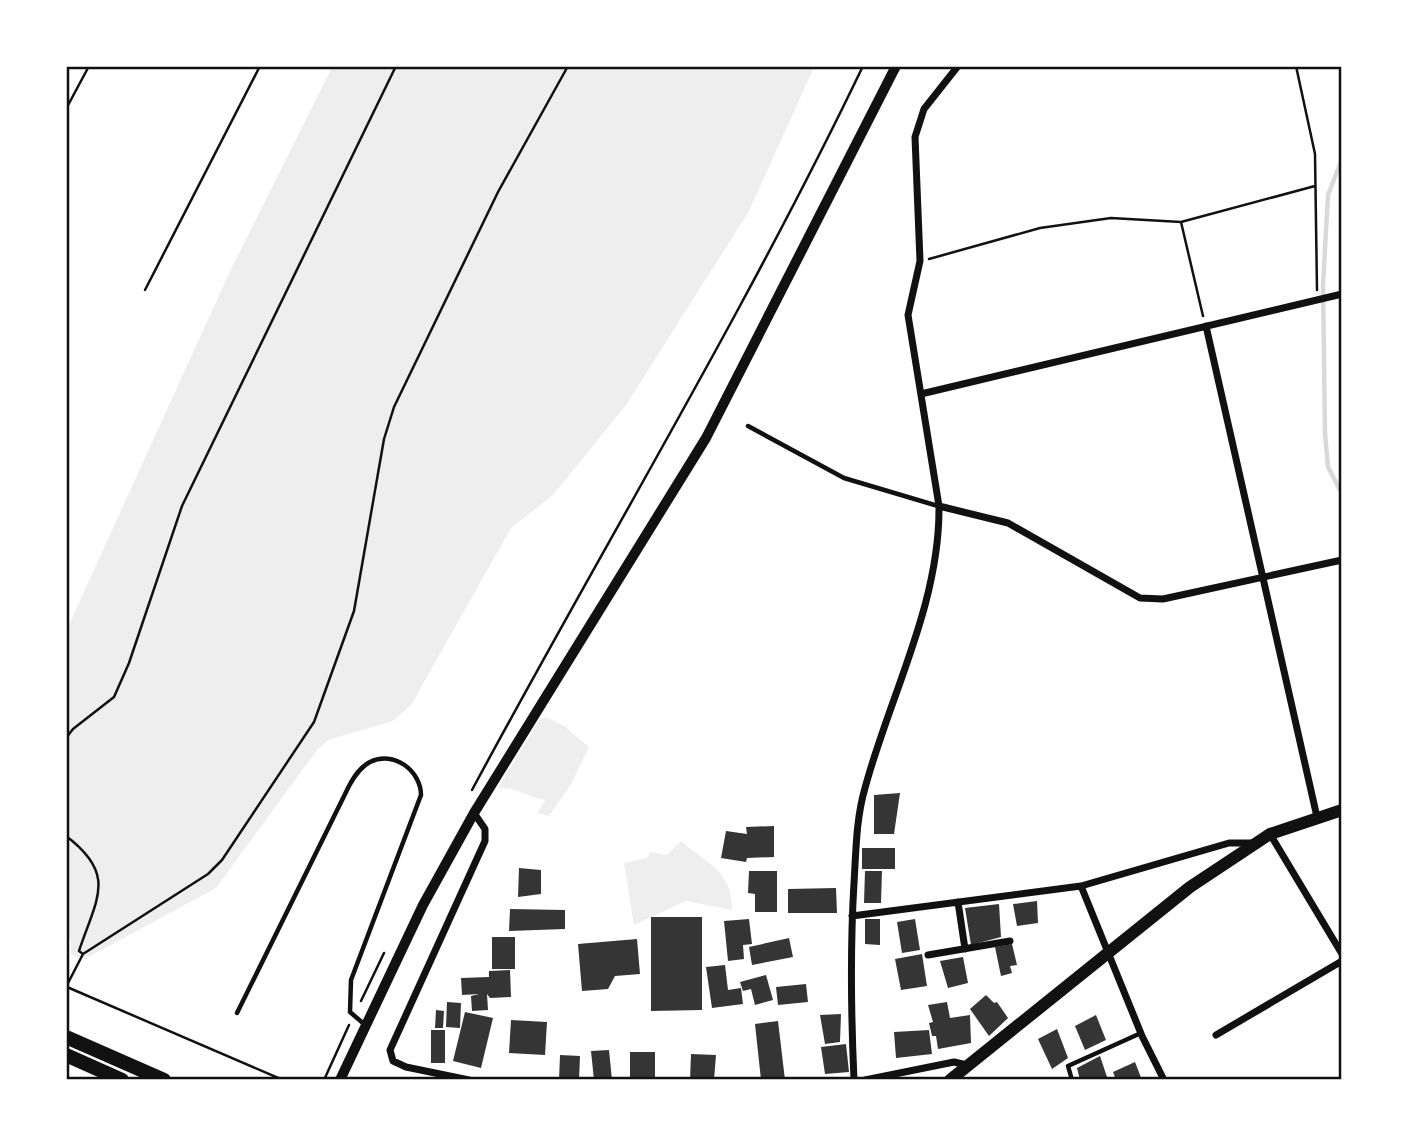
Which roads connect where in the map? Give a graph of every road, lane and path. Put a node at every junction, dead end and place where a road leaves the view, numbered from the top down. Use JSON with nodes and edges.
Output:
{"nodes":[{"id":1,"x":89,"y":66,"type":"edge"},
{"id":2,"x":260,"y":66,"type":"edge"},
{"id":3,"x":396,"y":66,"type":"edge"},
{"id":4,"x":568,"y":66,"type":"edge"},
{"id":5,"x":863,"y":66,"type":"edge"},
{"id":6,"x":896,"y":66,"type":"edge"},
{"id":7,"x":958,"y":66,"type":"edge"},
{"id":8,"x":1296,"y":66,"type":"edge"},
{"id":9,"x":66,"y":109,"type":"edge"},
{"id":10,"x":1315,"y":186,"type":"junction"},
{"id":11,"x":1181,"y":222,"type":"junction"},
{"id":12,"x":920,"y":261,"type":"junction"},
{"id":13,"x":145,"y":290,"type":"dead end"},
{"id":14,"x":1342,"y":295,"type":"edge"},
{"id":15,"x":1317,"y":300,"type":"junction"},
{"id":16,"x":1206,"y":326,"type":"junction"},
{"id":17,"x":921,"y":394,"type":"junction"},
{"id":18,"x":748,"y":426,"type":"dead end"},
{"id":19,"x":939,"y":506,"type":"junction"},
{"id":20,"x":1342,"y":559,"type":"edge"},
{"id":21,"x":1264,"y":577,"type":"junction"},
{"id":22,"x":508,"y":723,"type":"dead end"},
{"id":23,"x":66,"y":738,"type":"edge"},
{"id":24,"x":1342,"y":810,"type":"edge"},
{"id":25,"x":474,"y":813,"type":"junction"},
{"id":26,"x":1317,"y":817,"type":"junction"},
{"id":27,"x":1270,"y":834,"type":"junction"},
{"id":28,"x":66,"y":836,"type":"edge"},
{"id":29,"x":1256,"y":843,"type":"junction"},
{"id":30,"x":1081,"y":886,"type":"junction"},
{"id":31,"x":958,"y":902,"type":"junction"},
{"id":32,"x":852,"y":916,"type":"junction"},
{"id":33,"x":1010,"y":941,"type":"dead end"},
{"id":34,"x":965,"y":949,"type":"junction"},
{"id":35,"x":1106,"y":952,"type":"junction"},
{"id":36,"x":83,"y":954,"type":"junction"},
{"id":37,"x":1342,"y":954,"type":"edge"},
{"id":38,"x":928,"y":955,"type":"dead end"},
{"id":39,"x":1342,"y":961,"type":"edge"},
{"id":40,"x":66,"y":987,"type":"edge"},
{"id":41,"x":237,"y":1013,"type":"dead end"},
{"id":42,"x":365,"y":1024,"type":"junction"},
{"id":43,"x":346,"y":1033,"type":"dead end"},
{"id":44,"x":1141,"y":1033,"type":"junction"},
{"id":45,"x":1216,"y":1035,"type":"dead end"},
{"id":46,"x":66,"y":1037,"type":"edge"},
{"id":47,"x":66,"y":1055,"type":"edge"},
{"id":48,"x":968,"y":1065,"type":"junction"},
{"id":49,"x":122,"y":1080,"type":"edge"},
{"id":50,"x":164,"y":1080,"type":"edge"},
{"id":51,"x":283,"y":1080,"type":"edge"},
{"id":52,"x":324,"y":1080,"type":"edge"},
{"id":53,"x":340,"y":1080,"type":"edge"},
{"id":54,"x":469,"y":1080,"type":"edge"},
{"id":55,"x":854,"y":1080,"type":"edge"},
{"id":56,"x":864,"y":1080,"type":"edge"},
{"id":57,"x":950,"y":1080,"type":"edge"},
{"id":58,"x":1072,"y":1080,"type":"edge"},
{"id":59,"x":1164,"y":1080,"type":"edge"}],
"edges":[{"from":1,"to":9,"type":"path"},
{"from":2,"to":13,"type":"path"},
{"from":3,"to":23,"type":"path"},
{"from":4,"to":36,"type":"path"},
{"from":5,"to":22,"type":"path"},
{"from":6,"to":25,"type":"street"},
{"from":7,"to":12,"type":"street"},
{"from":8,"to":10,"type":"path"},
{"from":10,"to":11,"type":"path"},
{"from":10,"to":15,"type":"path"},
{"from":11,"to":12,"type":"path"},
{"from":11,"to":16,"type":"path"},
{"from":12,"to":17,"type":"street"},
{"from":14,"to":15,"type":"street"},
{"from":15,"to":16,"type":"street"},
{"from":16,"to":17,"type":"street"},
{"from":16,"to":21,"type":"street"},
{"from":17,"to":19,"type":"street"},
{"from":18,"to":19,"type":"lane"},
{"from":19,"to":21,"type":"street"},
{"from":19,"to":32,"type":"street"},
{"from":20,"to":21,"type":"street"},
{"from":21,"to":26,"type":"street"},
{"from":24,"to":26,"type":"main road"},
{"from":25,"to":42,"type":"street"},
{"from":25,"to":54,"type":"street"},
{"from":26,"to":27,"type":"main road"},
{"from":27,"to":29,"type":"main road"},
{"from":27,"to":37,"type":"street"},
{"from":28,"to":36,"type":"path"},
{"from":29,"to":30,"type":"street"},
{"from":29,"to":35,"type":"main road"},
{"from":30,"to":31,"type":"street"},
{"from":30,"to":35,"type":"street"},
{"from":31,"to":32,"type":"street"},
{"from":31,"to":34,"type":"street"},
{"from":32,"to":55,"type":"street"},
{"from":33,"to":34,"type":"street"},
{"from":34,"to":38,"type":"street"},
{"from":35,"to":44,"type":"street"},
{"from":35,"to":48,"type":"main road"},
{"from":36,"to":40,"type":"path"},
{"from":39,"to":45,"type":"street"},
{"from":40,"to":51,"type":"path"},
{"from":41,"to":42,"type":"lane"},
{"from":42,"to":53,"type":"street"},
{"from":43,"to":52,"type":"path"},
{"from":44,"to":58,"type":"lane"},
{"from":44,"to":59,"type":"street"},
{"from":46,"to":50,"type":"highway"},
{"from":47,"to":49,"type":"highway"},
{"from":48,"to":56,"type":"street"},
{"from":48,"to":57,"type":"main road"}]}
